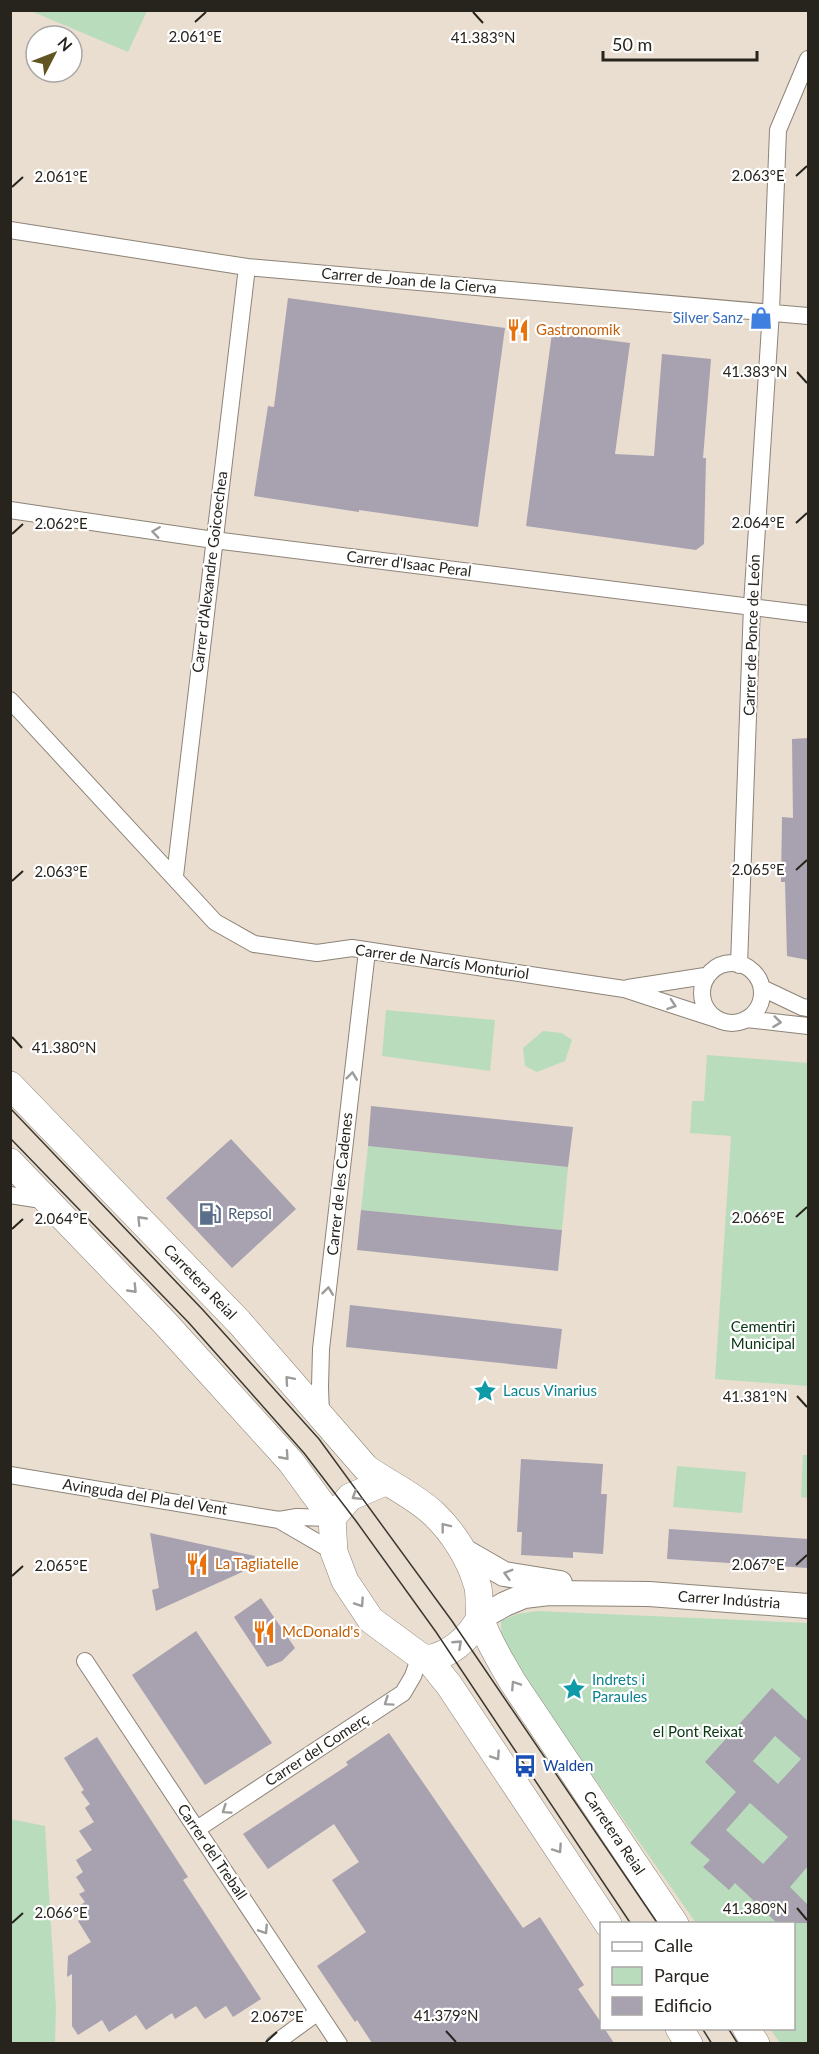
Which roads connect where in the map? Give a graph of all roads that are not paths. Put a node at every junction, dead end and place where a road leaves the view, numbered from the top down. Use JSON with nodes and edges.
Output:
{"nodes":[{"id":1,"x":808,"y":59,"type":"edge"},
{"id":2,"x":10,"y":230,"type":"edge"},
{"id":3,"x":247,"y":267,"type":"junction"},
{"id":4,"x":771,"y":311,"type":"junction"},
{"id":5,"x":808,"y":316,"type":"edge"},
{"id":6,"x":10,"y":510,"type":"edge"},
{"id":7,"x":214,"y":540,"type":"junction"},
{"id":8,"x":752,"y":605,"type":"junction"},
{"id":9,"x":808,"y":614,"type":"edge"},
{"id":10,"x":10,"y":700,"type":"edge"},
{"id":11,"x":175,"y":876,"type":"junction"},
{"id":12,"x":367,"y":951,"type":"junction"},
{"id":13,"x":739,"y":965,"type":"junction"},
{"id":14,"x":705,"y":976,"type":"junction"},
{"id":15,"x":762,"y":988,"type":"junction"},
{"id":16,"x":624,"y":989,"type":"junction"},
{"id":17,"x":808,"y":1008,"type":"edge"},
{"id":18,"x":746,"y":1019,"type":"junction"},
{"id":19,"x":719,"y":1020,"type":"junction"},
{"id":20,"x":808,"y":1026,"type":"edge"},
{"id":21,"x":10,"y":1085,"type":"edge"},
{"id":22,"x":10,"y":1162,"type":"edge"},
{"id":23,"x":10,"y":1196,"type":"edge"},
{"id":24,"x":49,"y":1202,"type":"junction"},
{"id":25,"x":322,"y":1418,"type":"junction"},
{"id":26,"x":10,"y":1475,"type":"edge"},
{"id":27,"x":304,"y":1479,"type":"junction"},
{"id":28,"x":385,"y":1482,"type":"junction"},
{"id":29,"x":297,"y":1517,"type":"junction"},
{"id":30,"x":332,"y":1518,"type":"junction"},
{"id":31,"x":279,"y":1520,"type":"junction"},
{"id":32,"x":334,"y":1551,"type":"junction"},
{"id":33,"x":464,"y":1551,"type":"junction"},
{"id":34,"x":649,"y":1594,"type":"junction"},
{"id":35,"x":808,"y":1606,"type":"edge"},
{"id":36,"x":480,"y":1618,"type":"junction"},
{"id":37,"x":424,"y":1658,"type":"junction"},
{"id":38,"x":85,"y":1661,"type":"dead end"},
{"id":39,"x":197,"y":1829,"type":"junction"},
{"id":40,"x":607,"y":1922,"type":"edge"},
{"id":41,"x":674,"y":1922,"type":"edge"},
{"id":42,"x":318,"y":2012,"type":"junction"},
{"id":43,"x":747,"y":2030,"type":"edge"},
{"id":44,"x":274,"y":2043,"type":"edge"},
{"id":45,"x":339,"y":2043,"type":"edge"},
{"id":46,"x":756,"y":2043,"type":"edge"}],
"edges":[{"from":1,"to":4,"type":"street","name":"Carrer de Ponce de León"},
{"from":2,"to":3,"type":"street","name":"Carrer de Joan de la Cierva"},
{"from":3,"to":4,"type":"street","name":"Carrer de Joan de la Cierva"},
{"from":3,"to":7,"type":"street","name":"Carrer d'Alexandre Goicoechea"},
{"from":4,"to":5,"type":"street","name":"Carrer de Joan de la Cierva"},
{"from":4,"to":8,"type":"street","name":"Carrer de Ponce de León"},
{"from":7,"to":6,"type":"street","name":"Carrer d'Isaac Peral","one_way":true},
{"from":7,"to":8,"type":"street","name":"Carrer d'Isaac Peral"},
{"from":7,"to":11,"type":"street","name":"Carrer d'Alexandre Goicoechea"},
{"from":8,"to":9,"type":"street","name":"Carrer d'Isaac Peral"},
{"from":8,"to":13,"type":"street","name":"Carrer de Ponce de León"},
{"from":10,"to":11,"type":"street","name":"Carrer de Narcís Monturiol"},
{"from":11,"to":12,"type":"street","name":"Carrer de Narcís Monturiol"},
{"from":12,"to":16,"type":"street","name":"Carrer de Narcís Monturiol"},
{"from":25,"to":12,"type":"street","name":"Carrer de les Cadenes","one_way":true},
{"from":13,"to":14,"type":"street"},
{"from":13,"to":15,"type":"street"},
{"from":14,"to":16,"type":"street"},
{"from":14,"to":19,"type":"street"},
{"from":15,"to":17,"type":"street"},
{"from":15,"to":18,"type":"street"},
{"from":16,"to":19,"type":"street","name":"Carrer de Narcís Monturiol","one_way":true},
{"from":18,"to":19,"type":"street"},
{"from":18,"to":20,"type":"street","one_way":true},
{"from":25,"to":21,"type":"main road","name":"Carretera Reial","one_way":true},
{"from":22,"to":24,"type":"main road"},
{"from":23,"to":24,"type":"street"},
{"from":24,"to":27,"type":"main road","one_way":true},
{"from":25,"to":28,"type":"main road","name":"Carretera Reial"},
{"from":26,"to":31,"type":"street","name":"Avinguda del Pla del Vent"},
{"from":27,"to":29,"type":"street"},
{"from":27,"to":30,"type":"main road"},
{"from":28,"to":30,"type":"main road","one_way":true},
{"from":33,"to":28,"type":"main road","name":"Carretera Reial","one_way":true},
{"from":29,"to":30,"type":"street","name":"Avinguda del Pla del Vent"},
{"from":29,"to":31,"type":"street","name":"Avinguda del Pla del Vent"},
{"from":30,"to":32,"type":"main road"},
{"from":31,"to":32,"type":"street","name":"Avinguda del Pla del Vent"},
{"from":32,"to":37,"type":"main road","one_way":true},
{"from":34,"to":33,"type":"street","one_way":true},
{"from":33,"to":36,"type":"main road","name":"Carretera Reial"},
{"from":34,"to":35,"type":"street","name":"Carrer Indústria"},
{"from":34,"to":36,"type":"street"},
{"from":37,"to":36,"type":"main road","one_way":true},
{"from":41,"to":36,"type":"main road","name":"Carretera Reial","one_way":true},
{"from":37,"to":39,"type":"street","name":"Carrer del Comerç","one_way":true},
{"from":37,"to":40,"type":"main road","one_way":true},
{"from":38,"to":39,"type":"street","name":"Carrer del Treball"},
{"from":39,"to":42,"type":"street","name":"Carrer del Treball","one_way":true},
{"from":42,"to":44,"type":"street"},
{"from":42,"to":45,"type":"street","name":"Carrer del Treball"},
{"from":43,"to":46,"type":"main road"}]}
